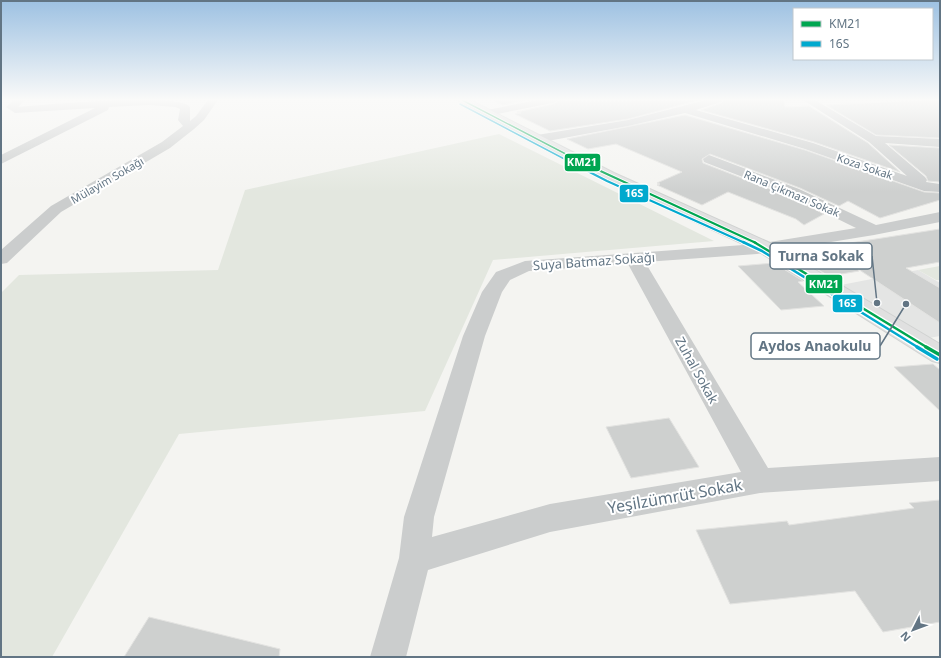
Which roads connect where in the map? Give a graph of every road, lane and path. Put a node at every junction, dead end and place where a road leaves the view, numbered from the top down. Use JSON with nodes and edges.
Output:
{"nodes":[{"id":1,"x":59,"y":131,"type":"edge"},
{"id":2,"x":185,"y":131,"type":"edge"},
{"id":3,"x":521,"y":131,"type":"edge"},
{"id":4,"x":584,"y":131,"type":"edge"},
{"id":5,"x":757,"y":131,"type":"edge"},
{"id":6,"x":859,"y":131,"type":"edge"},
{"id":7,"x":537,"y":139,"type":"junction"},
{"id":8,"x":873,"y":139,"type":"junction"},
{"id":9,"x":940,"y":143,"type":"edge"},
{"id":10,"x":709,"y":159,"type":"dead end"},
{"id":11,"x":1,"y":160,"type":"edge"},
{"id":12,"x":936,"y":190,"type":"edge"},
{"id":13,"x":940,"y":217,"type":"edge"},
{"id":14,"x":874,"y":230,"type":"junction"},
{"id":15,"x":764,"y":247,"type":"junction"},
{"id":16,"x":634,"y":258,"type":"junction"},
{"id":17,"x":1,"y":259,"type":"edge"},
{"id":18,"x":940,"y":355,"type":"edge"},
{"id":19,"x":940,"y":469,"type":"edge"},
{"id":20,"x":760,"y":481,"type":"junction"},
{"id":21,"x":415,"y":558,"type":"junction"},
{"id":22,"x":388,"y":657,"type":"edge"}],
"edges":[{"from":1,"to":11,"type":"street"},
{"from":2,"to":17,"type":"street","name":"Mülayim Sokağı"},
{"from":3,"to":7,"type":"main road"},
{"from":4,"to":7,"type":"street"},
{"from":5,"to":12,"type":"street","name":"Koza Sokak"},
{"from":6,"to":8,"type":"street"},
{"from":7,"to":15,"type":"main road"},
{"from":8,"to":9,"type":"street"},
{"from":8,"to":12,"type":"street"},
{"from":10,"to":14,"type":"street","name":"Rana Çıkmazı Sokak"},
{"from":13,"to":14,"type":"street","name":"Suya Batmaz Sokağı"},
{"from":14,"to":15,"type":"street","name":"Suya Batmaz Sokağı"},
{"from":15,"to":16,"type":"street","name":"Suya Batmaz Sokağı"},
{"from":15,"to":18,"type":"main road"},
{"from":16,"to":20,"type":"street","name":"Zuhal Sokak"},
{"from":16,"to":21,"type":"street","name":"Suya Batmaz Sokağı"},
{"from":19,"to":20,"type":"street","name":"Yeşilzümrüt Sokak"},
{"from":20,"to":21,"type":"street","name":"Yeşilzümrüt Sokak"},
{"from":21,"to":22,"type":"street","name":"Suya Batmaz Sokağı"}]}
